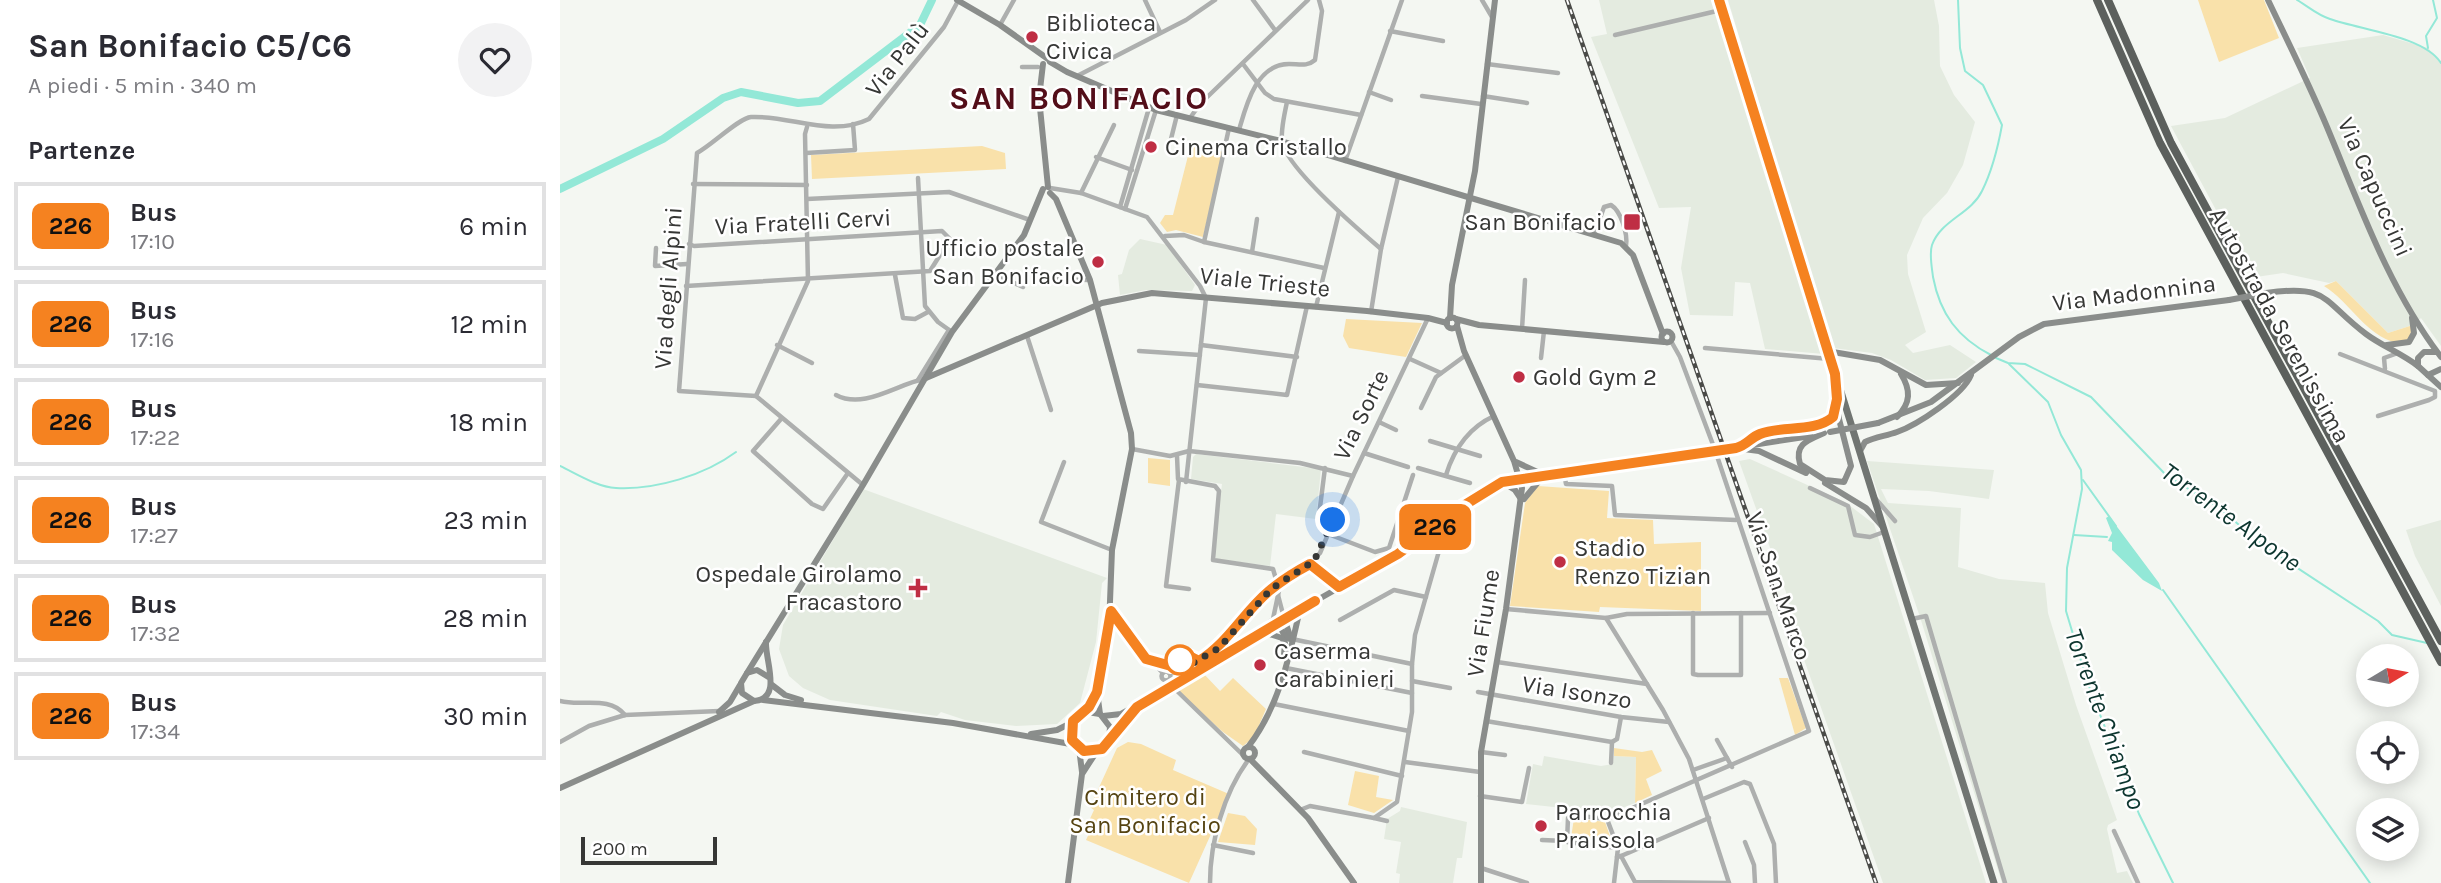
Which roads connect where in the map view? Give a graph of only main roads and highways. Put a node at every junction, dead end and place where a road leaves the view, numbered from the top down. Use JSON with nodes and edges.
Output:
{"nodes":[{"id":1,"x":1719,"y":0,"type":"edge"},
{"id":2,"x":2096,"y":0,"type":"edge"},
{"id":3,"x":2108,"y":0,"type":"edge"},
{"id":4,"x":2439,"y":637,"type":"edge"},
{"id":5,"x":2440,"y":659,"type":"edge"},
{"id":6,"x":1994,"y":883,"type":"edge"}],
"edges":[{"from":1,"to":6,"type":"main road"},
{"from":2,"to":5,"type":"highway","name":"Autostrada Serenissima"},
{"from":3,"to":4,"type":"highway","name":"Autostrada Serenissima"}]}
